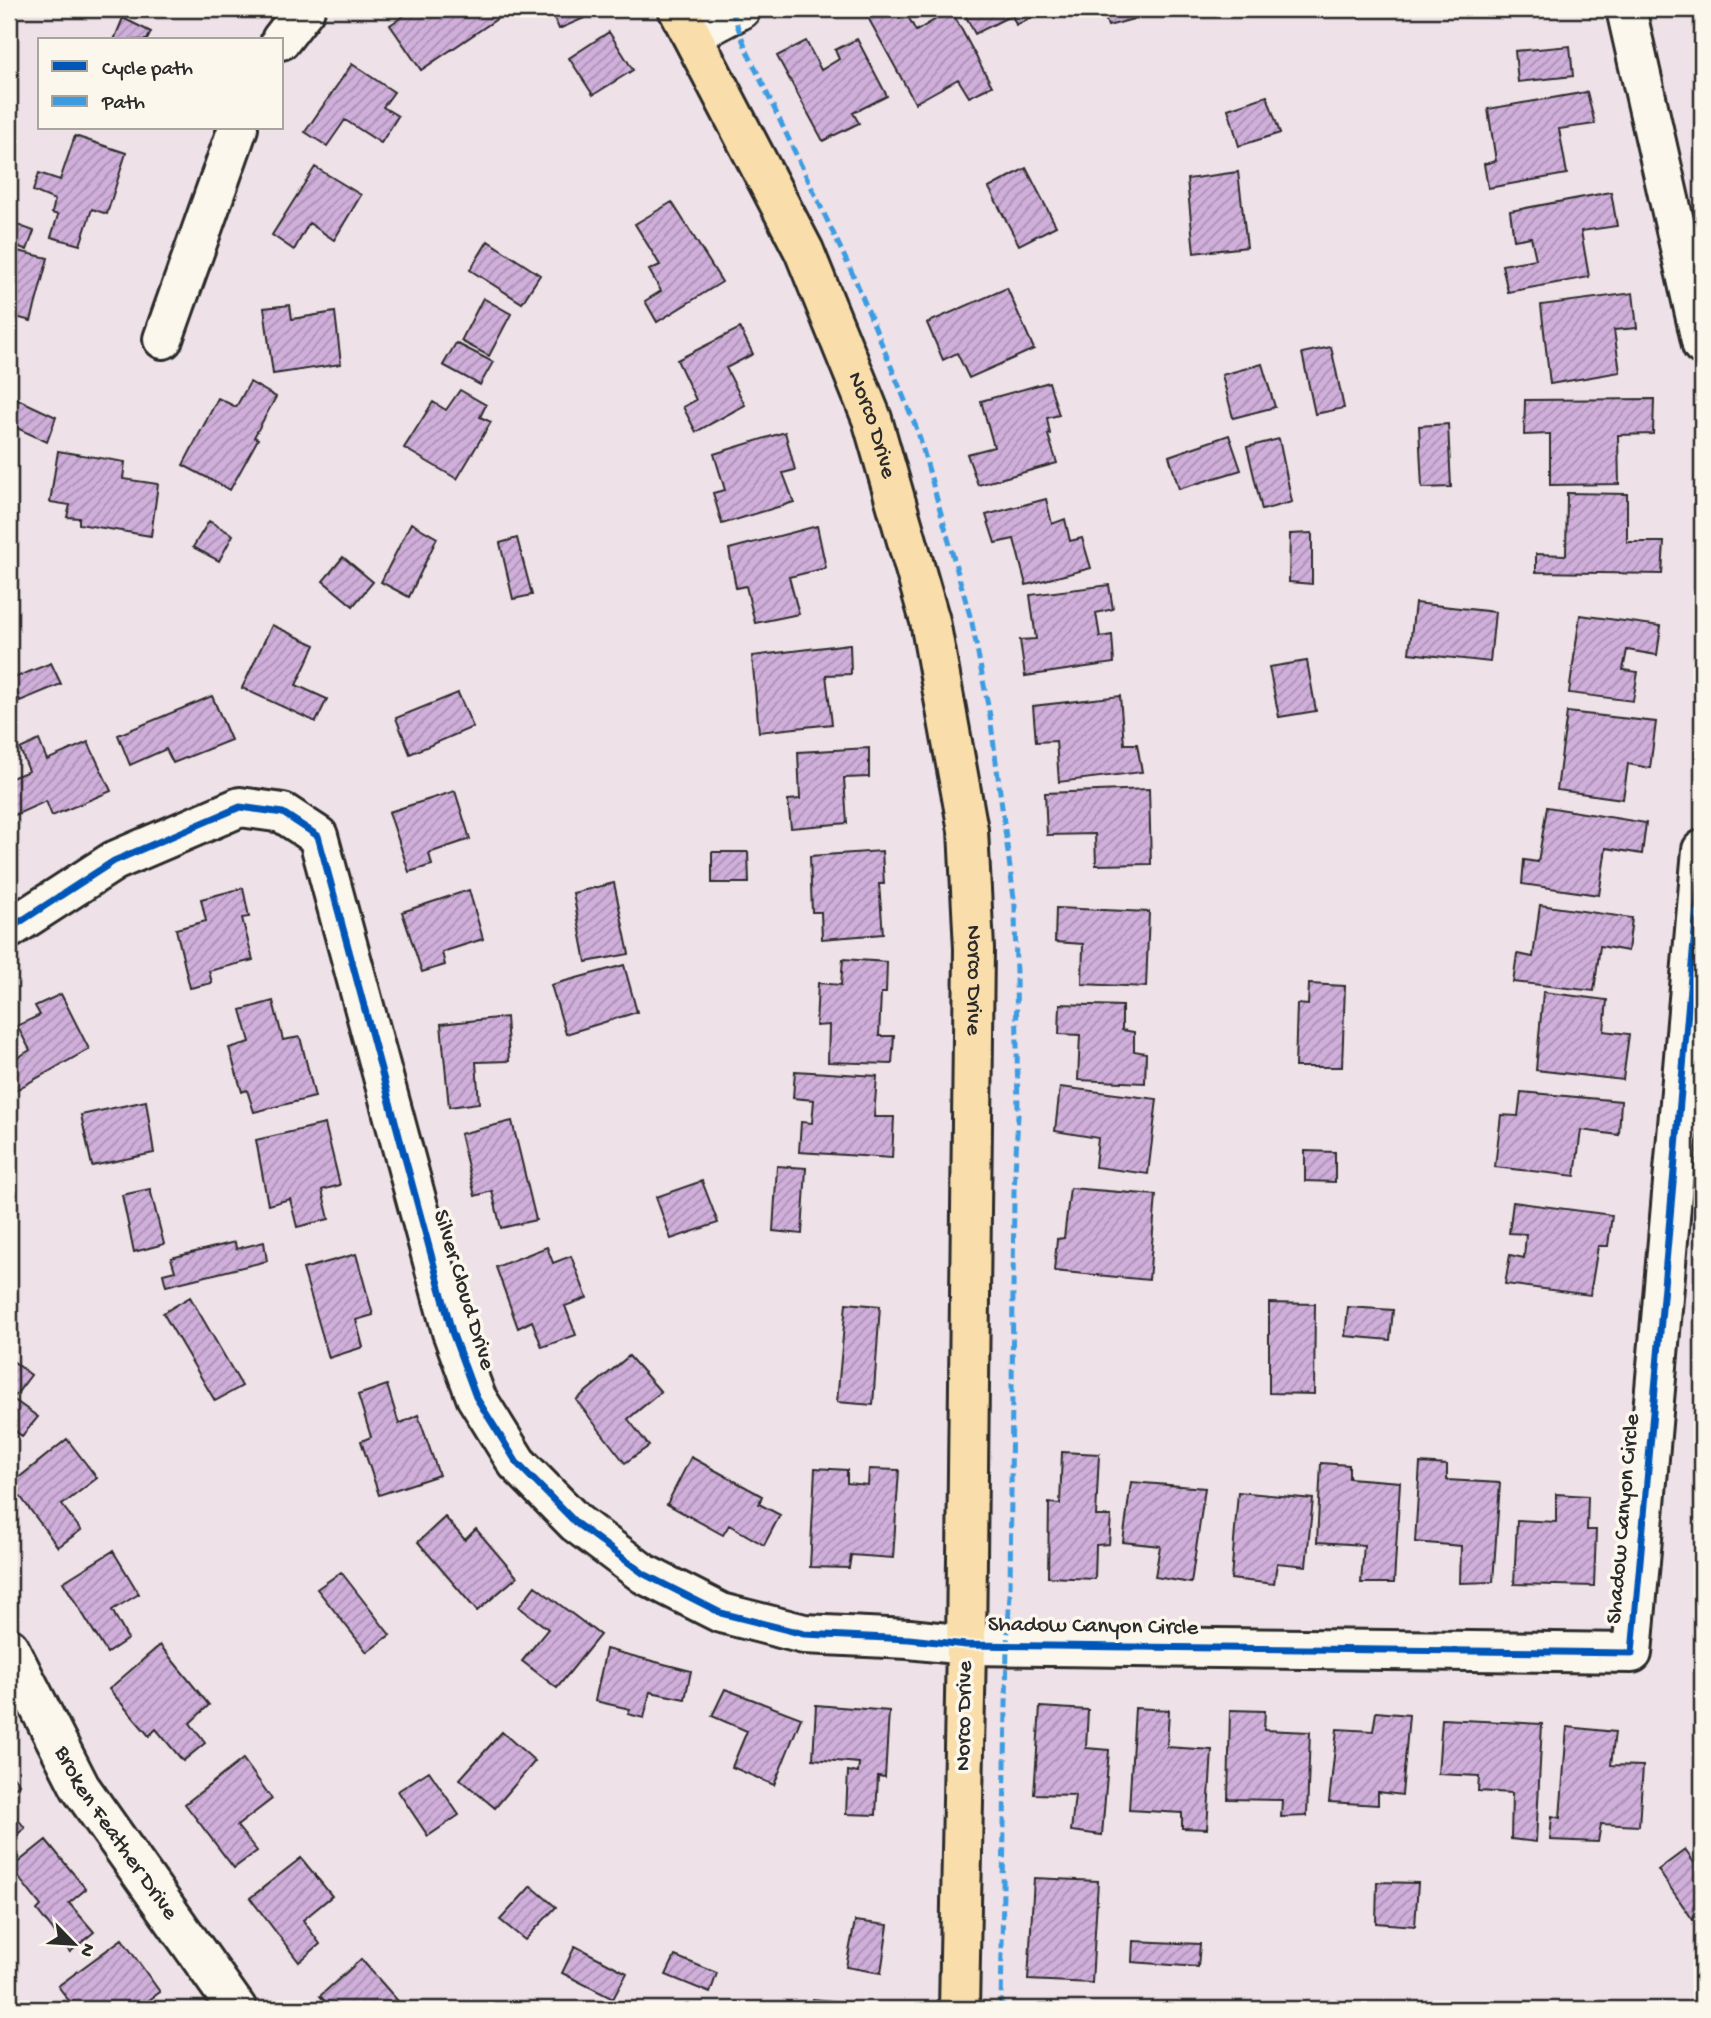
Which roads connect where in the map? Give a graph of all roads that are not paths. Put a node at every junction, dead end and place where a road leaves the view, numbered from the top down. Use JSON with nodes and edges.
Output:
{"nodes":[{"id":1,"x":305,"y":9,"type":"edge"},
{"id":2,"x":741,"y":9,"type":"edge"},
{"id":3,"x":1626,"y":9,"type":"edge"},
{"id":4,"x":685,"y":22,"type":"edge"},
{"id":5,"x":283,"y":38,"type":"edge"},
{"id":6,"x":237,"y":130,"type":"edge"},
{"id":7,"x":163,"y":339,"type":"dead end"},
{"id":8,"x":1702,"y":345,"type":"edge"},
{"id":9,"x":1702,"y":850,"type":"edge"},
{"id":10,"x":9,"y":929,"type":"edge"},
{"id":11,"x":966,"y":1645,"type":"junction"},
{"id":12,"x":9,"y":1648,"type":"edge"},
{"id":13,"x":237,"y":2009,"type":"edge"},
{"id":14,"x":959,"y":2009,"type":"edge"}],
"edges":[{"from":1,"to":5,"type":"street"},
{"from":2,"to":4,"type":"street"},
{"from":3,"to":8,"type":"street"},
{"from":4,"to":11,"type":"main road","name":"Norco Drive"},
{"from":6,"to":7,"type":"street"},
{"from":9,"to":11,"type":"street","name":"Shadow Canyon Circle"},
{"from":10,"to":11,"type":"street","name":"Silver Cloud Drive"},
{"from":11,"to":14,"type":"main road","name":"Norco Drive"},
{"from":12,"to":13,"type":"street","name":"Broken Feather Drive"}]}
